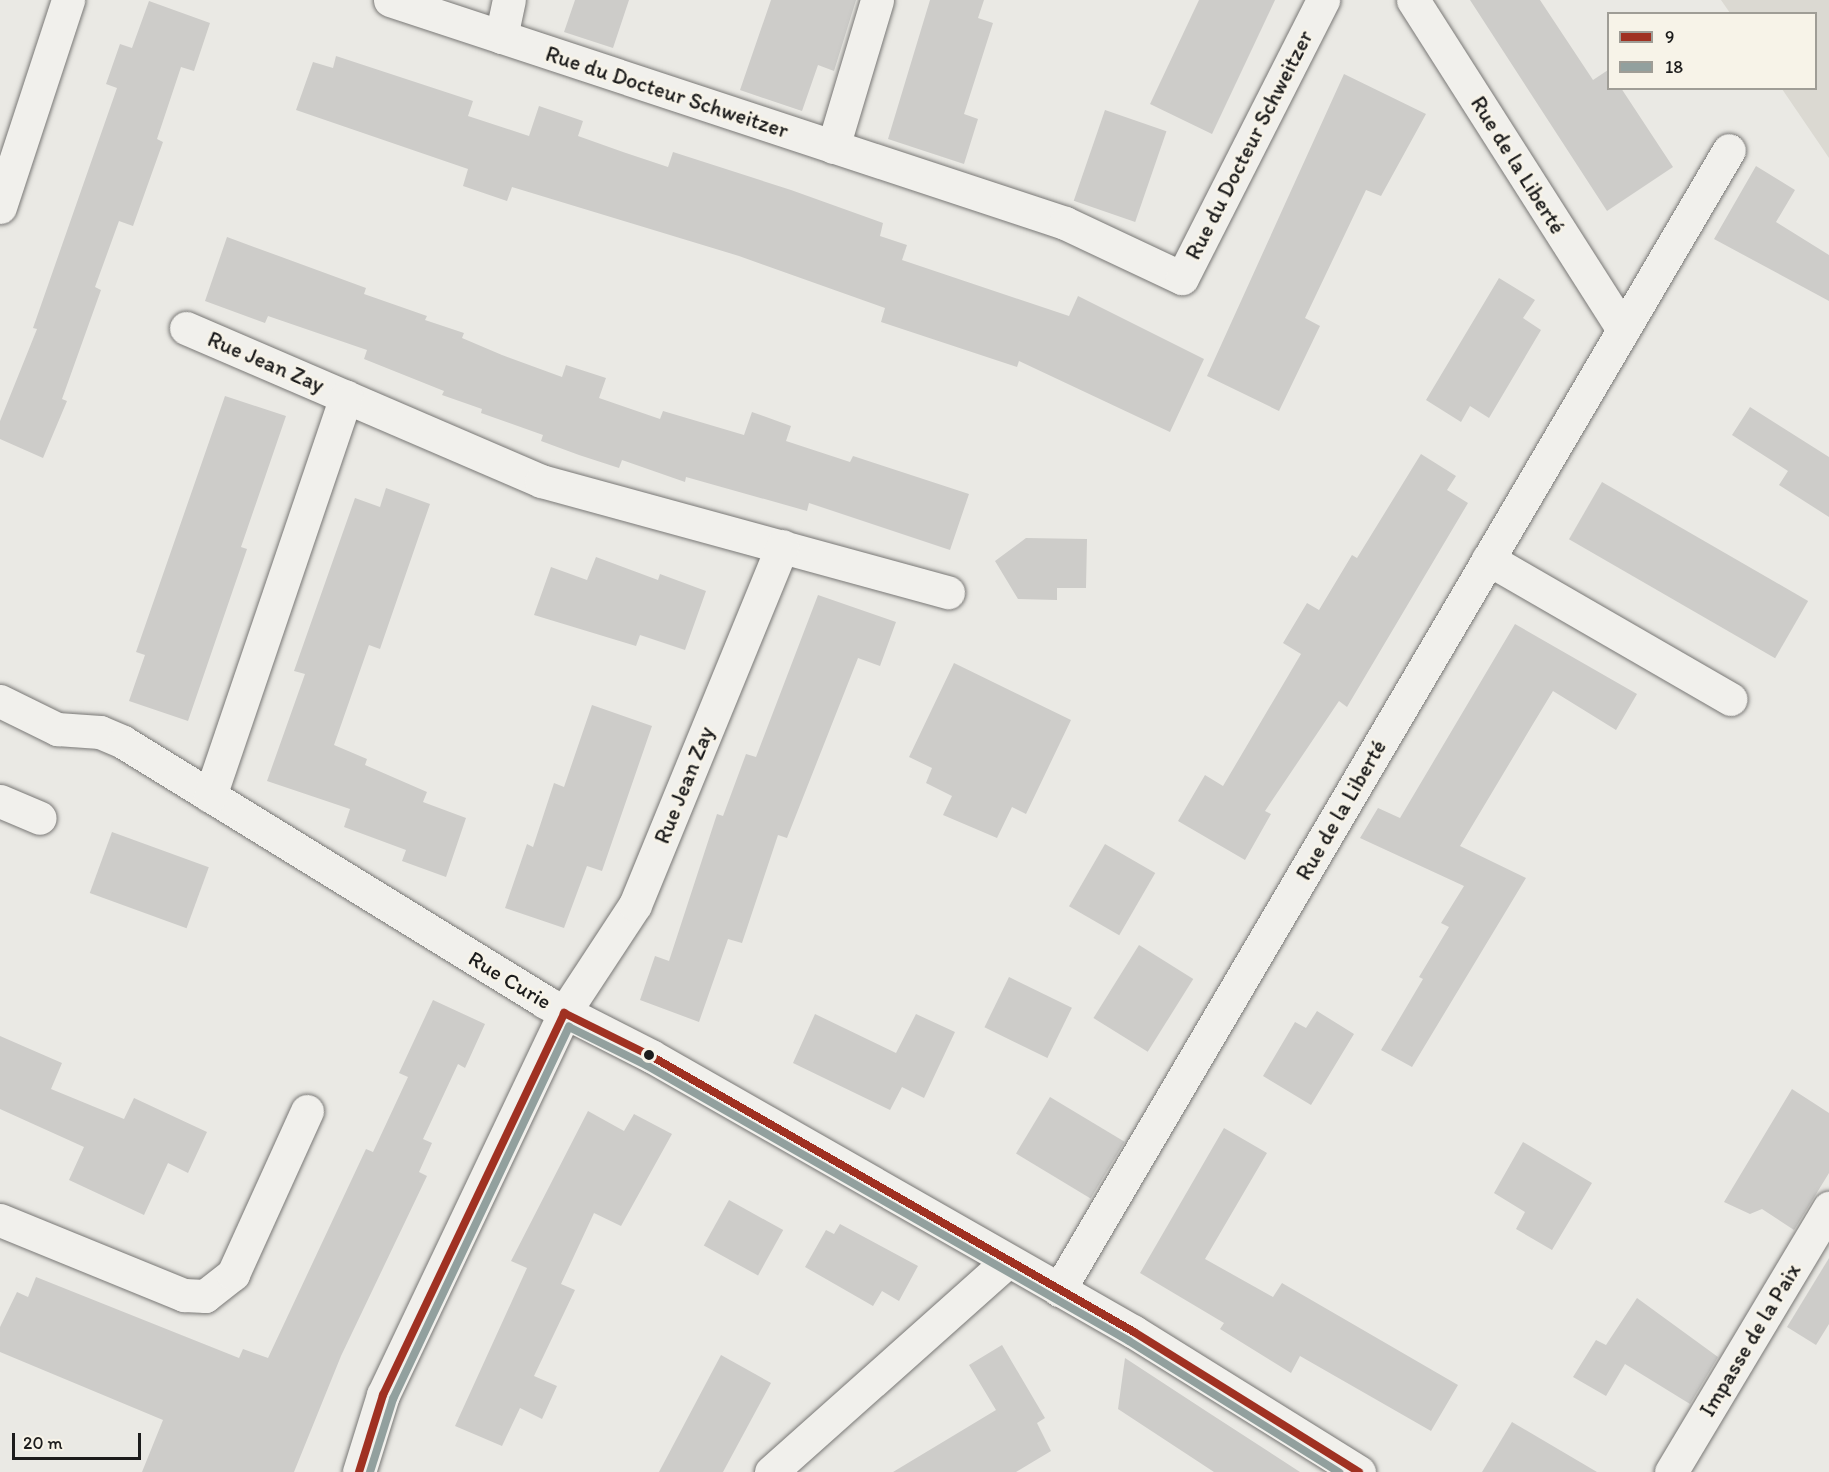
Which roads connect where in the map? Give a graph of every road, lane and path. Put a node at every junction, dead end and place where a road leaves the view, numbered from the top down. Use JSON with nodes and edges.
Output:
{"nodes":[{"id":1,"x":68,"y":0,"type":"edge"},
{"id":2,"x":390,"y":0,"type":"edge"},
{"id":3,"x":509,"y":0,"type":"edge"},
{"id":4,"x":877,"y":0,"type":"edge"},
{"id":5,"x":1323,"y":0,"type":"edge"},
{"id":6,"x":1413,"y":0,"type":"edge"},
{"id":7,"x":501,"y":37,"type":"junction"},
{"id":8,"x":833,"y":147,"type":"junction"},
{"id":9,"x":1729,"y":150,"type":"dead end"},
{"id":10,"x":0,"y":207,"type":"edge"},
{"id":11,"x":186,"y":328,"type":"dead end"},
{"id":12,"x":1623,"y":330,"type":"junction"},
{"id":13,"x":346,"y":397,"type":"junction"},
{"id":14,"x":782,"y":546,"type":"junction"},
{"id":15,"x":1488,"y":560,"type":"junction"},
{"id":16,"x":948,"y":592,"type":"dead end"},
{"id":17,"x":1730,"y":699,"type":"dead end"},
{"id":18,"x":0,"y":701,"type":"edge"},
{"id":19,"x":210,"y":796,"type":"junction"},
{"id":20,"x":0,"y":801,"type":"edge"},
{"id":21,"x":40,"y":818,"type":"dead end"},
{"id":22,"x":564,"y":1013,"type":"junction"},
{"id":23,"x":307,"y":1111,"type":"dead end"},
{"id":24,"x":1829,"y":1208,"type":"edge"},
{"id":25,"x":0,"y":1220,"type":"edge"},
{"id":26,"x":1008,"y":1261,"type":"junction"},
{"id":27,"x":1059,"y":1290,"type":"junction"},
{"id":28,"x":359,"y":1472,"type":"edge"},
{"id":29,"x":771,"y":1472,"type":"edge"},
{"id":30,"x":1359,"y":1472,"type":"edge"},
{"id":31,"x":1671,"y":1472,"type":"edge"}],
"edges":[{"from":1,"to":10,"type":"street"},
{"from":2,"to":7,"type":"street","name":"Rue du Docteur Schweitzer"},
{"from":3,"to":7,"type":"street"},
{"from":4,"to":8,"type":"street"},
{"from":5,"to":8,"type":"street","name":"Rue du Docteur Schweitzer"},
{"from":6,"to":12,"type":"street","name":"Rue de la Liberté"},
{"from":7,"to":8,"type":"street","name":"Rue du Docteur Schweitzer"},
{"from":9,"to":12,"type":"street","name":"Rue de la Liberté"},
{"from":11,"to":13,"type":"street","name":"Rue Jean Zay"},
{"from":12,"to":15,"type":"street","name":"Rue de la Liberté"},
{"from":13,"to":14,"type":"street","name":"Rue Jean Zay"},
{"from":13,"to":19,"type":"street","name":"Rue Jean Zay"},
{"from":14,"to":16,"type":"street","name":"Rue Jean Zay"},
{"from":14,"to":22,"type":"street","name":"Rue Jean Zay"},
{"from":15,"to":17,"type":"street"},
{"from":15,"to":27,"type":"street","name":"Rue de la Liberté"},
{"from":18,"to":19,"type":"street","name":"Rue Curie"},
{"from":19,"to":22,"type":"street","name":"Rue Curie"},
{"from":20,"to":21,"type":"street"},
{"from":22,"to":26,"type":"street","name":"Rue Curie"},
{"from":22,"to":28,"type":"street","name":"Rue Jean Zay"},
{"from":23,"to":25,"type":"street"},
{"from":24,"to":31,"type":"street","name":"Impasse de la Paix"},
{"from":26,"to":27,"type":"street","name":"Rue Curie"},
{"from":26,"to":29,"type":"street"},
{"from":27,"to":30,"type":"street","name":"Rue Curie"}]}
